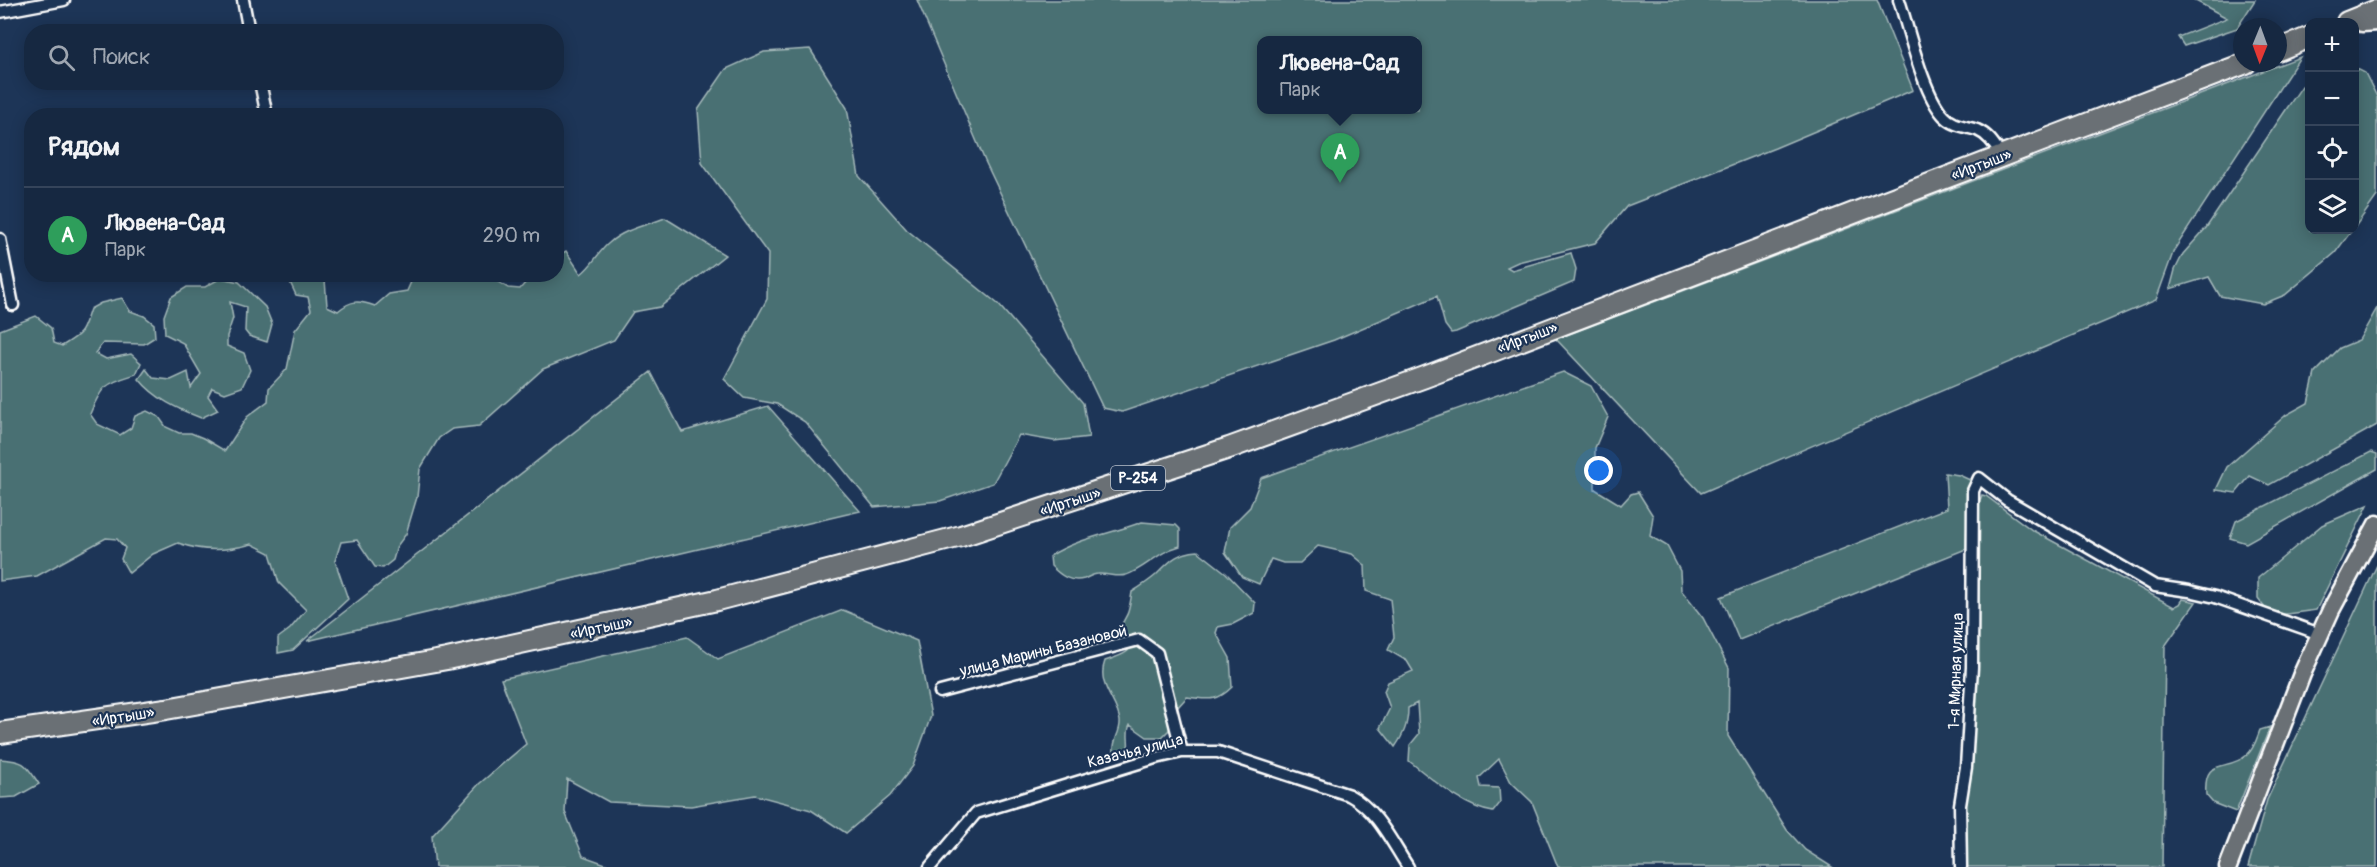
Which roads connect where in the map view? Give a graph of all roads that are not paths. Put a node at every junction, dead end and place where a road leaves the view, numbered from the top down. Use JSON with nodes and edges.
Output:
{"nodes":[{"id":1,"x":63,"y":0,"type":"edge"},
{"id":2,"x":243,"y":0,"type":"edge"},
{"id":3,"x":1899,"y":0,"type":"edge"},
{"id":4,"x":0,"y":12,"type":"edge"},
{"id":5,"x":248,"y":24,"type":"edge"},
{"id":6,"x":2305,"y":41,"type":"edge"},
{"id":7,"x":2287,"y":48,"type":"edge"},
{"id":8,"x":2233,"y":68,"type":"edge"},
{"id":9,"x":262,"y":90,"type":"edge"},
{"id":10,"x":265,"y":108,"type":"edge"},
{"id":11,"x":2002,"y":156,"type":"junction"},
{"id":12,"x":0,"y":239,"type":"edge"},
{"id":13,"x":13,"y":305,"type":"dead end"},
{"id":14,"x":2377,"y":524,"type":"edge"},
{"id":15,"x":2320,"y":634,"type":"junction"},
{"id":16,"x":940,"y":692,"type":"dead end"},
{"id":17,"x":0,"y":733,"type":"edge"},
{"id":18,"x":1182,"y":752,"type":"junction"},
{"id":19,"x":930,"y":867,"type":"edge"},
{"id":20,"x":1408,"y":867,"type":"edge"},
{"id":21,"x":1961,"y":867,"type":"edge"},
{"id":22,"x":2228,"y":867,"type":"edge"}],
"edges":[{"from":1,"to":4,"type":"street"},
{"from":2,"to":5,"type":"street"},
{"from":3,"to":11,"type":"street"},
{"from":6,"to":7,"type":"highway"},
{"from":8,"to":11,"type":"highway","name":"«Иртыш»","number":"Р-254"},
{"from":9,"to":10,"type":"street"},
{"from":11,"to":17,"type":"highway","name":"«Иртыш»","number":"Р-254"},
{"from":12,"to":13,"type":"street"},
{"from":14,"to":15,"type":"main road"},
{"from":15,"to":21,"type":"street","name":"1-я Мирная улица"},
{"from":15,"to":22,"type":"main road"},
{"from":16,"to":18,"type":"street","name":"улица Марины Базановой"},
{"from":18,"to":19,"type":"street","name":"Казачья улица"},
{"from":18,"to":20,"type":"street","name":"Казачья улица"}]}
